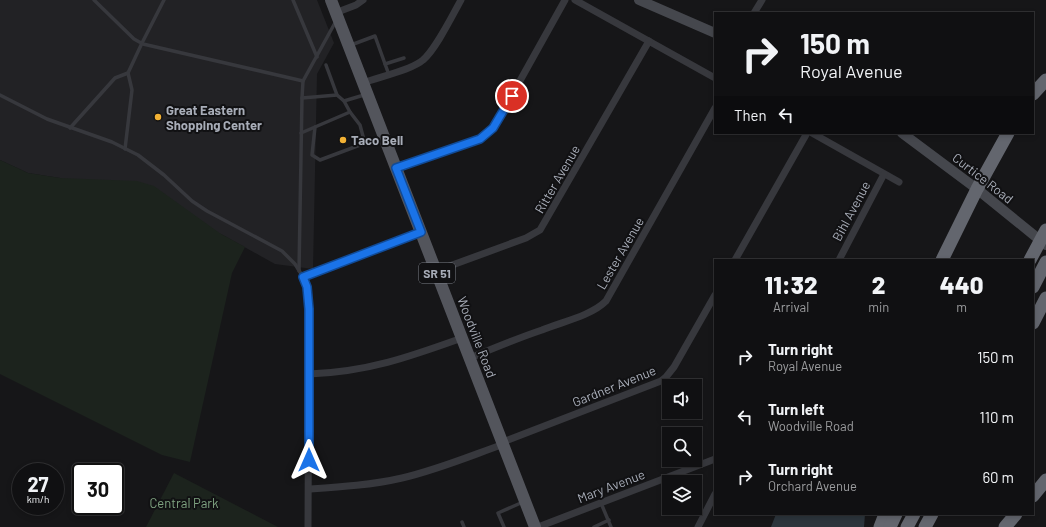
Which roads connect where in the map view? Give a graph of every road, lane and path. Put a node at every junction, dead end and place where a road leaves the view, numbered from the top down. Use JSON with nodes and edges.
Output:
{"nodes":[{"id":1,"x":94,"y":0,"type":"edge"},
{"id":2,"x":164,"y":0,"type":"edge"},
{"id":3,"x":293,"y":0,"type":"edge"},
{"id":4,"x":331,"y":0,"type":"edge"},
{"id":5,"x":363,"y":0,"type":"edge"},
{"id":6,"x":461,"y":0,"type":"edge"},
{"id":7,"x":565,"y":0,"type":"edge"},
{"id":8,"x":575,"y":0,"type":"edge"},
{"id":9,"x":639,"y":0,"type":"edge"},
{"id":10,"x":762,"y":0,"type":"edge"},
{"id":11,"x":755,"y":12,"type":"edge"},
{"id":12,"x":336,"y":16,"type":"junction"},
{"id":13,"x":714,"y":33,"type":"edge"},
{"id":14,"x":648,"y":41,"type":"junction"},
{"id":15,"x":142,"y":43,"type":"junction"},
{"id":16,"x":348,"y":45,"type":"junction"},
{"id":17,"x":316,"y":57,"type":"junction"},
{"id":18,"x":404,"y":58,"type":"dead end"},
{"id":19,"x":385,"y":64,"type":"junction"},
{"id":20,"x":326,"y":65,"type":"dead end"},
{"id":21,"x":128,"y":73,"type":"junction"},
{"id":22,"x":389,"y":74,"type":"junction"},
{"id":23,"x":714,"y":77,"type":"edge"},
{"id":24,"x":1046,"y":80,"type":"edge"},
{"id":25,"x":303,"y":81,"type":"junction"},
{"id":26,"x":365,"y":88,"type":"junction"},
{"id":27,"x":1034,"y":93,"type":"edge"},
{"id":28,"x":0,"y":95,"type":"edge"},
{"id":29,"x":337,"y":95,"type":"junction"},
{"id":30,"x":302,"y":98,"type":"junction"},
{"id":31,"x":344,"y":101,"type":"junction"},
{"id":32,"x":714,"y":110,"type":"edge"},
{"id":33,"x":350,"y":112,"type":"junction"},
{"id":34,"x":315,"y":127,"type":"junction"},
{"id":35,"x":70,"y":128,"type":"junction"},
{"id":36,"x":301,"y":133,"type":"junction"},
{"id":37,"x":806,"y":134,"type":"edge"},
{"id":38,"x":814,"y":134,"type":"edge"},
{"id":39,"x":903,"y":134,"type":"edge"},
{"id":40,"x":1007,"y":134,"type":"edge"},
{"id":41,"x":125,"y":149,"type":"junction"},
{"id":42,"x":396,"y":168,"type":"junction"},
{"id":43,"x":884,"y":174,"type":"junction"},
{"id":44,"x":899,"y":182,"type":"dead end"},
{"id":45,"x":977,"y":188,"type":"junction"},
{"id":46,"x":1046,"y":230,"type":"edge"},
{"id":47,"x":421,"y":232,"type":"junction"},
{"id":48,"x":1046,"y":245,"type":"edge"},
{"id":49,"x":736,"y":259,"type":"edge"},
{"id":50,"x":840,"y":259,"type":"edge"},
{"id":51,"x":942,"y":259,"type":"edge"},
{"id":52,"x":1031,"y":259,"type":"edge"},
{"id":53,"x":1046,"y":262,"type":"edge"},
{"id":54,"x":436,"y":271,"type":"junction"},
{"id":55,"x":301,"y":274,"type":"junction"},
{"id":56,"x":1034,"y":285,"type":"edge"},
{"id":57,"x":714,"y":297,"type":"edge"},
{"id":58,"x":1046,"y":298,"type":"edge"},
{"id":59,"x":1034,"y":321,"type":"edge"},
{"id":60,"x":462,"y":338,"type":"junction"},
{"id":61,"x":470,"y":358,"type":"junction"},
{"id":62,"x":309,"y":374,"type":"junction"},
{"id":63,"x":503,"y":443,"type":"junction"},
{"id":64,"x":714,"y":459,"type":"edge"},
{"id":65,"x":1046,"y":480,"type":"edge"},
{"id":66,"x":309,"y":489,"type":"junction"},
{"id":67,"x":1034,"y":495,"type":"edge"},
{"id":68,"x":714,"y":496,"type":"edge"},
{"id":69,"x":525,"y":501,"type":"junction"},
{"id":70,"x":601,"y":503,"type":"junction"},
{"id":71,"x":885,"y":515,"type":"edge"},
{"id":72,"x":896,"y":515,"type":"edge"},
{"id":73,"x":913,"y":515,"type":"edge"},
{"id":74,"x":931,"y":515,"type":"edge"},
{"id":75,"x":1015,"y":515,"type":"edge"},
{"id":76,"x":608,"y":520,"type":"junction"},
{"id":77,"x":462,"y":522,"type":"dead end"},
{"id":78,"x":308,"y":527,"type":"edge"},
{"id":79,"x":464,"y":527,"type":"edge"},
{"id":80,"x":504,"y":527,"type":"edge"},
{"id":81,"x":537,"y":527,"type":"edge"},
{"id":82,"x":594,"y":527,"type":"edge"},
{"id":83,"x":611,"y":527,"type":"edge"},
{"id":84,"x":698,"y":527,"type":"edge"},
{"id":85,"x":880,"y":527,"type":"edge"},
{"id":86,"x":890,"y":527,"type":"edge"},
{"id":87,"x":907,"y":527,"type":"edge"},
{"id":88,"x":925,"y":527,"type":"edge"},
{"id":89,"x":1004,"y":527,"type":"edge"}],
"edges":[{"from":1,"to":15,"type":"lane"},
{"from":2,"to":15,"type":"lane"},
{"from":3,"to":17,"type":"lane"},
{"from":4,"to":12,"type":"main road","name":"Woodville Road","number":"SR 51"},
{"from":5,"to":12,"type":"street"},
{"from":6,"to":22,"type":"street"},
{"from":7,"to":42,"type":"street"},
{"from":8,"to":14,"type":"street"},
{"from":9,"to":13,"type":"street"},
{"from":10,"to":11,"type":"street"},
{"from":12,"to":16,"type":"main road","name":"Woodville Road","number":"SR 51"},
{"from":12,"to":17,"type":"lane"},
{"from":14,"to":23,"type":"street"},
{"from":14,"to":54,"type":"street","name":"Ritter Avenue"},
{"from":15,"to":21,"type":"lane"},
{"from":15,"to":25,"type":"lane"},
{"from":16,"to":19,"type":"lane"},
{"from":16,"to":26,"type":"main road","name":"Woodville Road","number":"SR 51"},
{"from":17,"to":25,"type":"lane"},
{"from":18,"to":19,"type":"lane"},
{"from":19,"to":22,"type":"lane"},
{"from":20,"to":29,"type":"lane"},
{"from":21,"to":35,"type":"lane"},
{"from":21,"to":41,"type":"lane"},
{"from":22,"to":26,"type":"street"},
{"from":24,"to":27,"type":"highway"},
{"from":25,"to":30,"type":"lane"},
{"from":26,"to":31,"type":"lane"},
{"from":26,"to":42,"type":"main road","name":"Woodville Road","number":"SR 51"},
{"from":28,"to":35,"type":"lane"},
{"from":29,"to":30,"type":"lane"},
{"from":29,"to":31,"type":"lane"},
{"from":30,"to":36,"type":"lane"},
{"from":31,"to":33,"type":"lane"},
{"from":32,"to":61,"type":"street","name":"Lester Avenue"},
{"from":33,"to":34,"type":"lane"},
{"from":33,"to":34,"type":"lane"},
{"from":34,"to":36,"type":"lane"},
{"from":35,"to":41,"type":"lane"},
{"from":36,"to":55,"type":"lane"},
{"from":37,"to":49,"type":"street"},
{"from":38,"to":43,"type":"street"},
{"from":39,"to":45,"type":"street","name":"Curtice Road"},
{"from":40,"to":45,"type":"highway"},
{"from":41,"to":55,"type":"lane"},
{"from":42,"to":47,"type":"main road","name":"Woodville Road","number":"SR 51"},
{"from":43,"to":44,"type":"street"},
{"from":43,"to":50,"type":"street","name":"Bihl Avenue"},
{"from":45,"to":48,"type":"street","name":"Curtice Road"},
{"from":45,"to":51,"type":"highway"},
{"from":46,"to":52,"type":"highway"},
{"from":47,"to":54,"type":"main road","name":"Woodville Road","number":"SR 51"},
{"from":47,"to":55,"type":"street"},
{"from":53,"to":56,"type":"highway"},
{"from":54,"to":60,"type":"main road","name":"Woodville Road","number":"SR 51"},
{"from":55,"to":62,"type":"street"},
{"from":57,"to":63,"type":"street","name":"Gardner Avenue"},
{"from":58,"to":59,"type":"highway"},
{"from":60,"to":61,"type":"main road","name":"Woodville Road","number":"SR 51"},
{"from":60,"to":62,"type":"street"},
{"from":61,"to":63,"type":"main road","name":"Woodville Road","number":"SR 51"},
{"from":62,"to":66,"type":"street"},
{"from":63,"to":66,"type":"street","name":"Gardner Avenue"},
{"from":63,"to":69,"type":"main road","name":"Woodville Road","number":"SR 51"},
{"from":64,"to":70,"type":"street","name":"Mary Avenue"},
{"from":65,"to":67,"type":"highway"},
{"from":66,"to":78,"type":"street"},
{"from":68,"to":84,"type":"street"},
{"from":69,"to":80,"type":"lane"},
{"from":69,"to":81,"type":"main road","name":"Woodville Road","number":"SR 51"},
{"from":70,"to":76,"type":"lane"},
{"from":70,"to":81,"type":"street","name":"Mary Avenue"},
{"from":71,"to":85,"type":"highway"},
{"from":72,"to":86,"type":"highway"},
{"from":73,"to":87,"type":"highway"},
{"from":74,"to":88,"type":"highway"},
{"from":75,"to":89,"type":"highway"},
{"from":76,"to":82,"type":"lane"},
{"from":76,"to":83,"type":"lane"},
{"from":77,"to":79,"type":"lane"}]}
